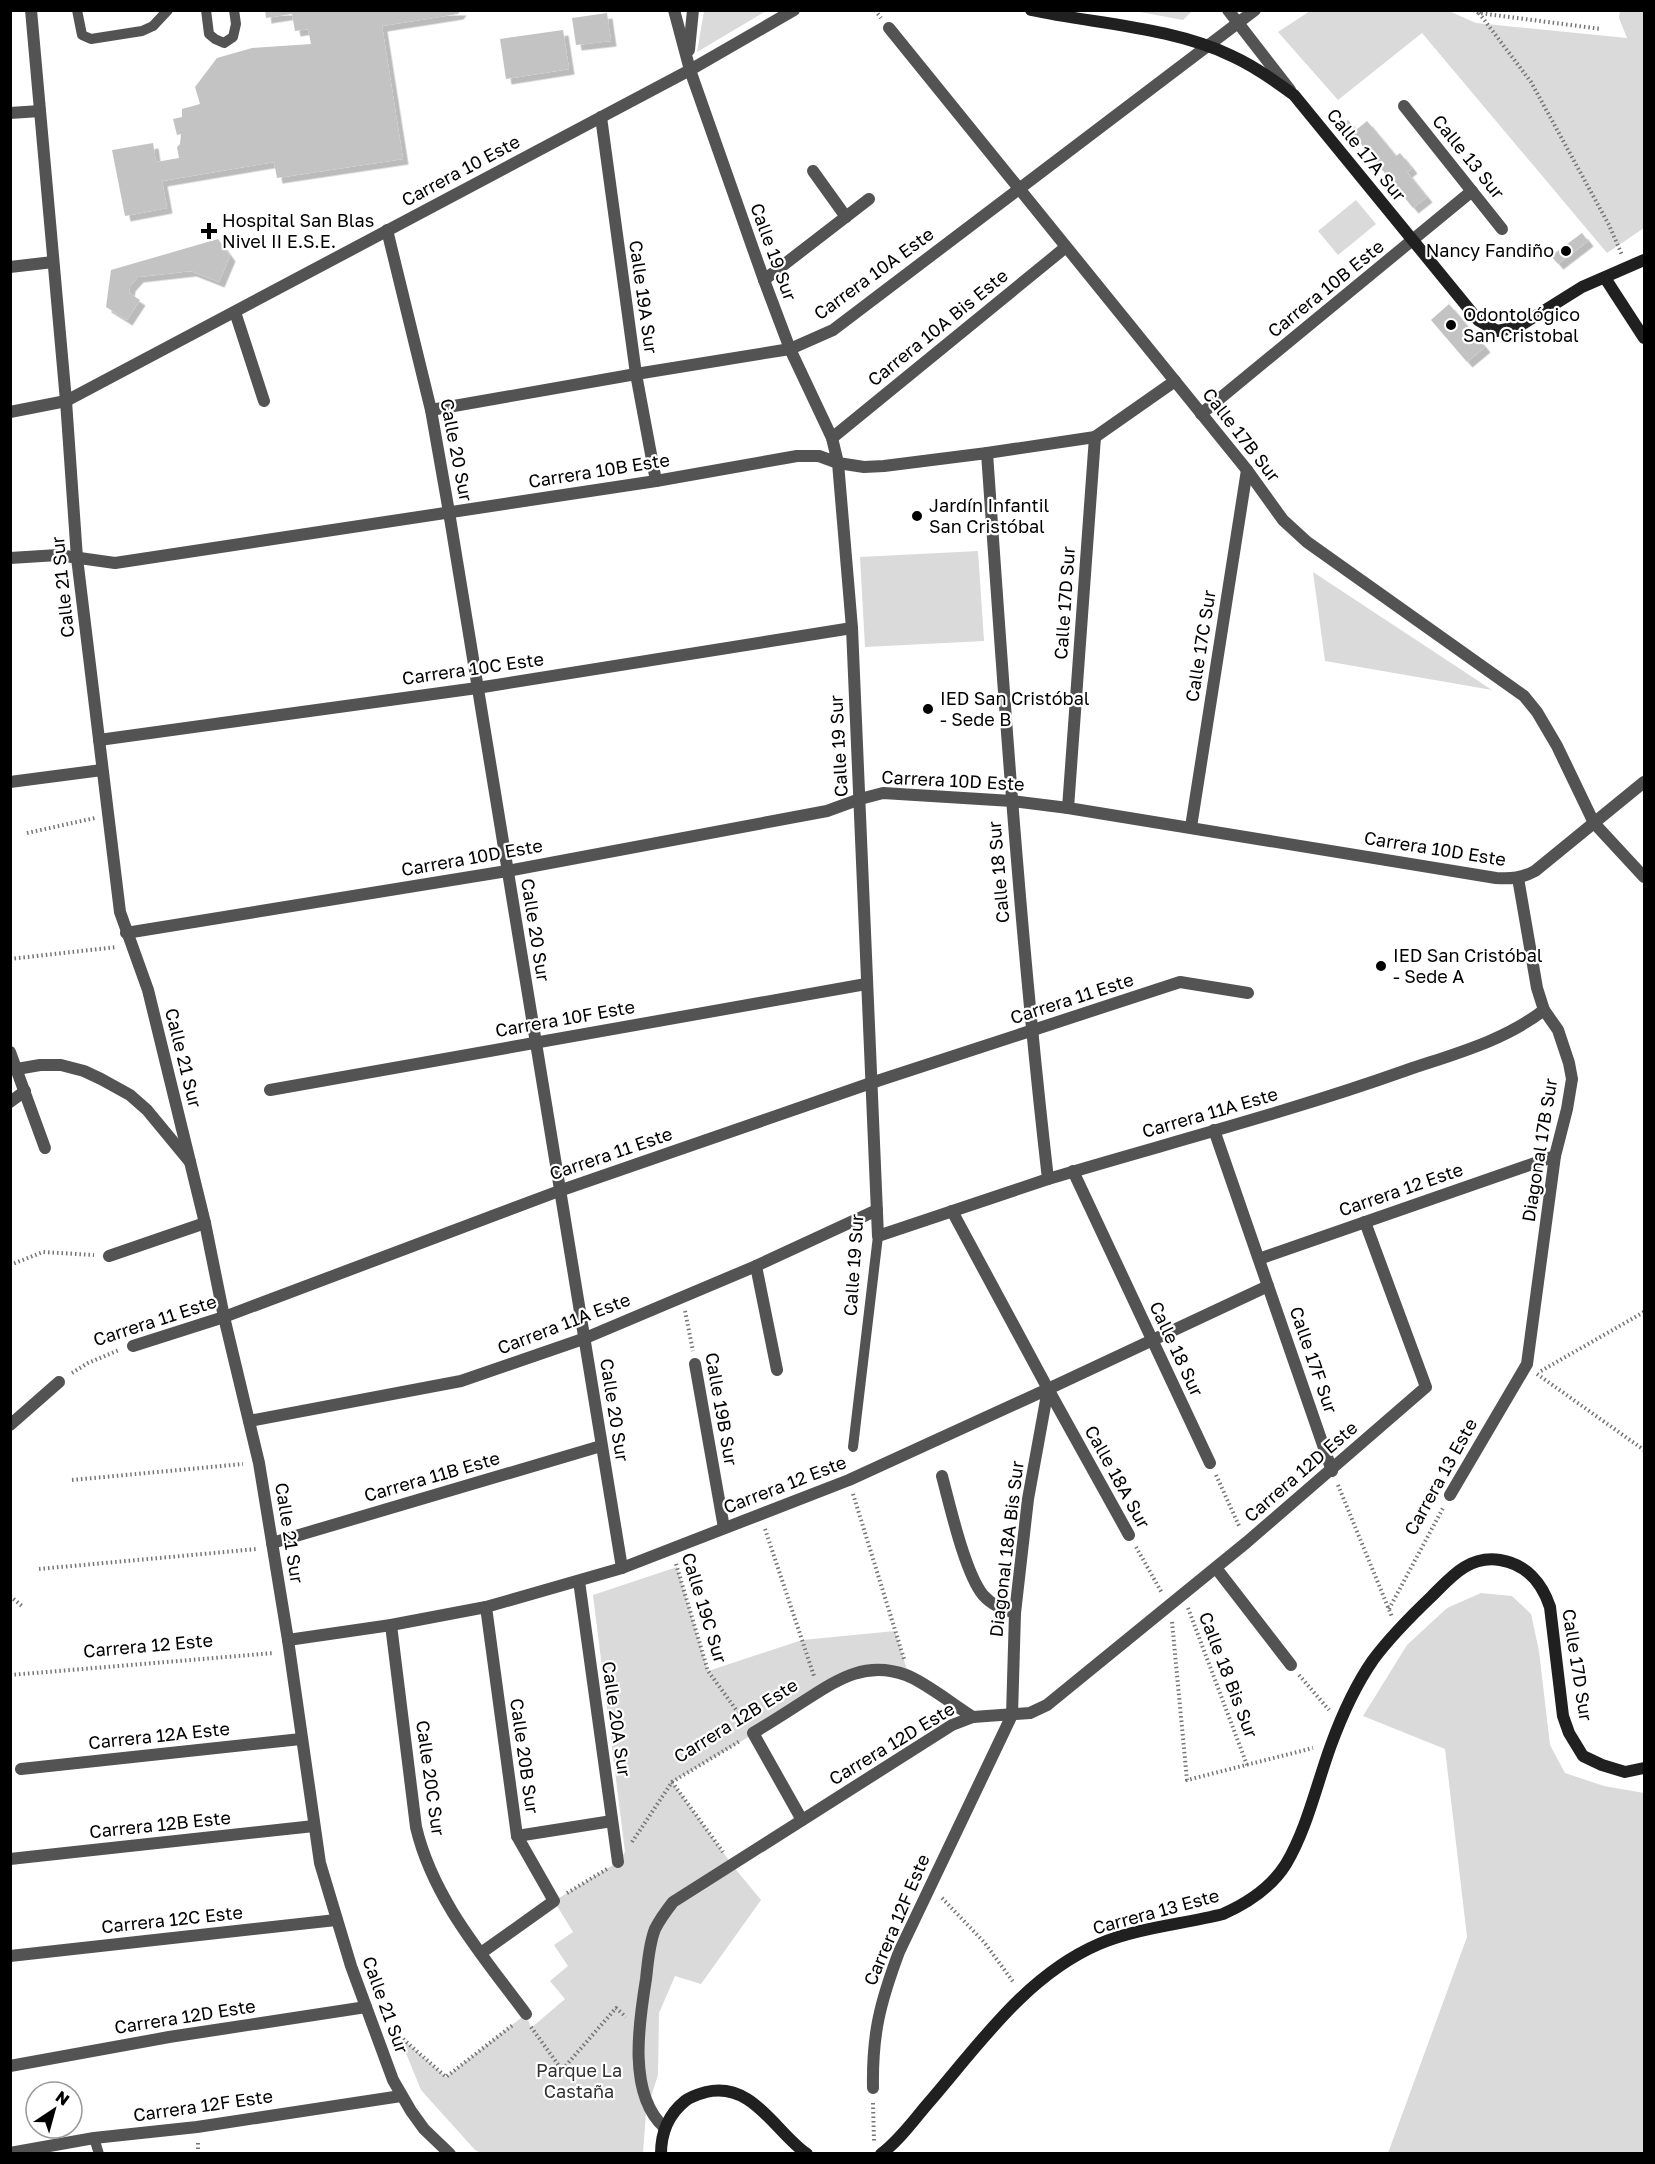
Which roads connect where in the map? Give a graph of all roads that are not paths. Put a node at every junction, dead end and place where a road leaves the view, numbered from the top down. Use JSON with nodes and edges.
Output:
{"nodes":[{"id":1,"x":31,"y":10,"type":"edge"},
{"id":2,"x":77,"y":10,"type":"edge"},
{"id":3,"x":168,"y":10,"type":"edge"},
{"id":4,"x":206,"y":10,"type":"edge"},
{"id":5,"x":234,"y":10,"type":"edge"},
{"id":6,"x":674,"y":10,"type":"edge"},
{"id":7,"x":693,"y":10,"type":"edge"},
{"id":8,"x":794,"y":10,"type":"edge"},
{"id":9,"x":1030,"y":10,"type":"edge"},
{"id":10,"x":1228,"y":10,"type":"edge"},
{"id":11,"x":1255,"y":10,"type":"edge"},
{"id":12,"x":1238,"y":24,"type":"junction"},
{"id":13,"x":889,"y":28,"type":"dead end"},
{"id":14,"x":1209,"y":46,"type":"junction"},
{"id":15,"x":690,"y":69,"type":"junction"},
{"id":16,"x":1294,"y":95,"type":"junction"},
{"id":17,"x":1404,"y":106,"type":"dead end"},
{"id":18,"x":40,"y":111,"type":"junction"},
{"id":19,"x":10,"y":113,"type":"edge"},
{"id":20,"x":601,"y":117,"type":"junction"},
{"id":21,"x":813,"y":171,"type":"dead end"},
{"id":22,"x":1019,"y":189,"type":"junction"},
{"id":23,"x":1472,"y":191,"type":"junction"},
{"id":24,"x":869,"y":199,"type":"dead end"},
{"id":25,"x":846,"y":217,"type":"junction"},
{"id":26,"x":1502,"y":229,"type":"dead end"},
{"id":27,"x":387,"y":230,"type":"junction"},
{"id":28,"x":1413,"y":240,"type":"junction"},
{"id":29,"x":1066,"y":247,"type":"junction"},
{"id":30,"x":1644,"y":261,"type":"edge"},
{"id":31,"x":53,"y":262,"type":"junction"},
{"id":32,"x":10,"y":267,"type":"edge"},
{"id":33,"x":1605,"y":278,"type":"junction"},
{"id":34,"x":764,"y":280,"type":"junction"},
{"id":35,"x":235,"y":312,"type":"junction"},
{"id":36,"x":1644,"y":338,"type":"edge"},
{"id":37,"x":790,"y":350,"type":"junction"},
{"id":38,"x":636,"y":374,"type":"junction"},
{"id":39,"x":1175,"y":381,"type":"junction"},
{"id":40,"x":66,"y":401,"type":"junction"},
{"id":41,"x":264,"y":401,"type":"dead end"},
{"id":42,"x":431,"y":410,"type":"junction"},
{"id":43,"x":10,"y":412,"type":"edge"},
{"id":44,"x":1202,"y":414,"type":"junction"},
{"id":45,"x":1095,"y":437,"type":"junction"},
{"id":46,"x":832,"y":438,"type":"junction"},
{"id":47,"x":987,"y":453,"type":"junction"},
{"id":48,"x":838,"y":463,"type":"junction"},
{"id":49,"x":1247,"y":470,"type":"junction"},
{"id":50,"x":656,"y":481,"type":"junction"},
{"id":51,"x":449,"y":512,"type":"junction"},
{"id":52,"x":10,"y":558,"type":"edge"},
{"id":53,"x":77,"y":558,"type":"junction"},
{"id":54,"x":852,"y":628,"type":"junction"},
{"id":55,"x":477,"y":688,"type":"junction"},
{"id":56,"x":99,"y":740,"type":"junction"},
{"id":57,"x":102,"y":770,"type":"junction"},
{"id":58,"x":10,"y":782,"type":"edge"},
{"id":59,"x":1644,"y":782,"type":"edge"},
{"id":60,"x":860,"y":799,"type":"junction"},
{"id":61,"x":1012,"y":801,"type":"junction"},
{"id":62,"x":1068,"y":808,"type":"junction"},
{"id":63,"x":1594,"y":823,"type":"junction"},
{"id":64,"x":1191,"y":827,"type":"junction"},
{"id":65,"x":507,"y":871,"type":"junction"},
{"id":66,"x":1644,"y":877,"type":"edge"},
{"id":67,"x":1518,"y":878,"type":"junction"},
{"id":68,"x":126,"y":933,"type":"junction"},
{"id":69,"x":866,"y":984,"type":"junction"},
{"id":70,"x":1248,"y":993,"type":"dead end"},
{"id":71,"x":1545,"y":1010,"type":"junction"},
{"id":72,"x":1031,"y":1031,"type":"junction"},
{"id":73,"x":535,"y":1042,"type":"junction"},
{"id":74,"x":10,"y":1052,"type":"edge"},
{"id":75,"x":17,"y":1069,"type":"junction"},
{"id":76,"x":871,"y":1083,"type":"junction"},
{"id":77,"x":270,"y":1090,"type":"dead end"},
{"id":78,"x":25,"y":1091,"type":"junction"},
{"id":79,"x":10,"y":1102,"type":"edge"},
{"id":80,"x":1215,"y":1130,"type":"junction"},
{"id":81,"x":45,"y":1148,"type":"dead end"},
{"id":82,"x":1555,"y":1156,"type":"junction"},
{"id":83,"x":191,"y":1163,"type":"junction"},
{"id":84,"x":1073,"y":1172,"type":"junction"},
{"id":85,"x":1048,"y":1179,"type":"junction"},
{"id":86,"x":559,"y":1191,"type":"junction"},
{"id":87,"x":877,"y":1210,"type":"junction"},
{"id":88,"x":952,"y":1211,"type":"junction"},
{"id":89,"x":1365,"y":1222,"type":"junction"},
{"id":90,"x":205,"y":1223,"type":"junction"},
{"id":91,"x":878,"y":1236,"type":"junction"},
{"id":92,"x":109,"y":1256,"type":"road end"},
{"id":93,"x":1259,"y":1259,"type":"junction"},
{"id":94,"x":756,"y":1266,"type":"junction"},
{"id":95,"x":1268,"y":1286,"type":"junction"},
{"id":96,"x":224,"y":1317,"type":"junction"},
{"id":97,"x":584,"y":1339,"type":"junction"},
{"id":98,"x":1152,"y":1340,"type":"junction"},
{"id":99,"x":134,"y":1346,"type":"road end"},
{"id":100,"x":695,"y":1364,"type":"road end"},
{"id":101,"x":1527,"y":1364,"type":"joint"},
{"id":102,"x":777,"y":1370,"type":"dead end"},
{"id":103,"x":59,"y":1382,"type":"road end"},
{"id":104,"x":1048,"y":1389,"type":"junction"},
{"id":105,"x":249,"y":1422,"type":"junction"},
{"id":106,"x":10,"y":1425,"type":"edge"},
{"id":107,"x":601,"y":1446,"type":"junction"},
{"id":108,"x":853,"y":1447,"type":"dead end"},
{"id":109,"x":1210,"y":1463,"type":"road end"},
{"id":110,"x":1332,"y":1471,"type":"junction"},
{"id":111,"x":942,"y":1476,"type":"dead end"},
{"id":112,"x":1450,"y":1495,"type":"road end"},
{"id":113,"x":724,"y":1528,"type":"junction"},
{"id":114,"x":1129,"y":1535,"type":"road end"},
{"id":115,"x":272,"y":1545,"type":"junction"},
{"id":116,"x":622,"y":1568,"type":"junction"},
{"id":117,"x":1216,"y":1568,"type":"junction"},
{"id":118,"x":579,"y":1581,"type":"junction"},
{"id":119,"x":486,"y":1607,"type":"junction"},
{"id":120,"x":1014,"y":1613,"type":"junction"},
{"id":121,"x":391,"y":1625,"type":"junction"},
{"id":122,"x":289,"y":1646,"type":"junction"},
{"id":123,"x":1291,"y":1665,"type":"road end"},
{"id":124,"x":1012,"y":1715,"type":"junction"},
{"id":125,"x":973,"y":1717,"type":"junction"},
{"id":126,"x":1340,"y":1722,"type":"joint"},
{"id":127,"x":301,"y":1739,"type":"junction"},
{"id":128,"x":1644,"y":1768,"type":"edge"},
{"id":129,"x":21,"y":1769,"type":"dead end"},
{"id":130,"x":802,"y":1820,"type":"junction"},
{"id":131,"x":612,"y":1821,"type":"junction"},
{"id":132,"x":314,"y":1826,"type":"junction"},
{"id":133,"x":517,"y":1836,"type":"junction"},
{"id":134,"x":10,"y":1859,"type":"edge"},
{"id":135,"x":618,"y":1862,"type":"road end"},
{"id":136,"x":336,"y":1920,"type":"junction"},
{"id":137,"x":481,"y":1953,"type":"junction"},
{"id":138,"x":10,"y":1956,"type":"edge"},
{"id":139,"x":366,"y":2007,"type":"junction"},
{"id":140,"x":526,"y":2014,"type":"road end"},
{"id":141,"x":10,"y":2066,"type":"edge"},
{"id":142,"x":873,"y":2088,"type":"road end"},
{"id":143,"x":401,"y":2096,"type":"junction"},
{"id":144,"x":665,"y":2128,"type":"junction"},
{"id":145,"x":94,"y":2138,"type":"junction"},
{"id":146,"x":10,"y":2153,"type":"edge"},
{"id":147,"x":99,"y":2154,"type":"edge"},
{"id":148,"x":450,"y":2154,"type":"edge"},
{"id":149,"x":661,"y":2154,"type":"edge"},
{"id":150,"x":807,"y":2154,"type":"edge"},
{"id":151,"x":881,"y":2154,"type":"edge"}],
"edges":[{"from":1,"to":18,"type":"street","name":"Calle 21 Sur"},
{"from":2,"to":3,"type":"lane"},
{"from":4,"to":5,"type":"lane"},
{"from":6,"to":15,"type":"street","name":"Calle 19 Sur"},
{"from":7,"to":15,"type":"street","name":"Calle 19 Sur"},
{"from":8,"to":15,"type":"street","name":"Carrera 10 Este"},
{"from":9,"to":14,"type":"main road"},
{"from":10,"to":12,"type":"street","name":"Calle 17A Sur"},
{"from":11,"to":12,"type":"street"},
{"from":12,"to":14,"type":"street","name":"Carrera 10A Este"},
{"from":12,"to":16,"type":"street","name":"Calle 17A Sur"},
{"from":13,"to":22,"type":"street","name":"Calle 17B Sur"},
{"from":14,"to":16,"type":"main road"},
{"from":14,"to":22,"type":"street","name":"Carrera 10A Este"},
{"from":15,"to":20,"type":"street","name":"Carrera 10 Este"},
{"from":15,"to":34,"type":"street","name":"Calle 19 Sur"},
{"from":16,"to":28,"type":"main road","name":"Calle 17A Sur"},
{"from":17,"to":23,"type":"street","name":"Calle 13 Sur"},
{"from":18,"to":19,"type":"street"},
{"from":18,"to":31,"type":"street","name":"Calle 21 Sur"},
{"from":20,"to":27,"type":"street","name":"Carrera 10 Este"},
{"from":20,"to":38,"type":"street","name":"Calle 19A Sur"},
{"from":21,"to":25,"type":"street"},
{"from":22,"to":29,"type":"street","name":"Calle 17B Sur"},
{"from":22,"to":37,"type":"street","name":"Carrera 10A Este"},
{"from":23,"to":26,"type":"street","name":"Calle 13 Sur"},
{"from":23,"to":28,"type":"street","name":"Carrera 10B Este"},
{"from":24,"to":25,"type":"street"},
{"from":25,"to":34,"type":"street"},
{"from":27,"to":35,"type":"street","name":"Carrera 10 Este"},
{"from":27,"to":42,"type":"street","name":"Calle 20 Sur"},
{"from":28,"to":33,"type":"main road","name":"Calle 17A Sur"},
{"from":28,"to":44,"type":"street","name":"Carrera 10B Este"},
{"from":29,"to":39,"type":"street","name":"Calle 17B Sur"},
{"from":29,"to":46,"type":"street","name":"Carrera 10A Bis Este"},
{"from":30,"to":33,"type":"main road"},
{"from":31,"to":32,"type":"street"},
{"from":31,"to":40,"type":"street","name":"Calle 21 Sur"},
{"from":33,"to":36,"type":"main road"},
{"from":34,"to":37,"type":"street","name":"Calle 19 Sur"},
{"from":35,"to":40,"type":"street","name":"Carrera 10 Este"},
{"from":35,"to":41,"type":"street"},
{"from":37,"to":38,"type":"street","name":"Carrera 10A Este"},
{"from":37,"to":46,"type":"street","name":"Calle 19 Sur"},
{"from":38,"to":42,"type":"street","name":"Carrera 10A Este"},
{"from":38,"to":50,"type":"street","name":"Calle 19A Sur"},
{"from":39,"to":44,"type":"street","name":"Calle 17B Sur"},
{"from":39,"to":45,"type":"street","name":"Carrera 10B Este"},
{"from":40,"to":43,"type":"street","name":"Carrera 10 Este"},
{"from":40,"to":53,"type":"street","name":"Calle 21 Sur"},
{"from":42,"to":51,"type":"street","name":"Calle 20 Sur"},
{"from":44,"to":49,"type":"street","name":"Calle 17B Sur"},
{"from":45,"to":47,"type":"street","name":"Carrera 10B Este"},
{"from":45,"to":62,"type":"street","name":"Calle 17D Sur"},
{"from":46,"to":48,"type":"street","name":"Calle 19 Sur"},
{"from":47,"to":48,"type":"street","name":"Carrera 10B Este"},
{"from":47,"to":61,"type":"street","name":"Calle 18 Sur"},
{"from":48,"to":50,"type":"street","name":"Carrera 10B Este"},
{"from":48,"to":54,"type":"street","name":"Calle 19 Sur"},
{"from":49,"to":63,"type":"street","name":"Calle 17B Sur"},
{"from":49,"to":64,"type":"street","name":"Calle 17C Sur"},
{"from":50,"to":51,"type":"street","name":"Carrera 10B Este"},
{"from":51,"to":53,"type":"street","name":"Carrera 10B Este"},
{"from":51,"to":55,"type":"street","name":"Calle 20 Sur"},
{"from":52,"to":53,"type":"street","name":"Carrera 10B Este"},
{"from":53,"to":56,"type":"street","name":"Calle 21 Sur"},
{"from":54,"to":55,"type":"street","name":"Carrera 10C Este"},
{"from":54,"to":60,"type":"street","name":"Calle 19 Sur"},
{"from":55,"to":56,"type":"street","name":"Carrera 10C Este"},
{"from":55,"to":65,"type":"street","name":"Calle 20 Sur"},
{"from":56,"to":57,"type":"street","name":"Calle 21 Sur"},
{"from":57,"to":58,"type":"street"},
{"from":57,"to":68,"type":"street","name":"Calle 21 Sur"},
{"from":59,"to":63,"type":"street","name":"Carrera 10D Este"},
{"from":60,"to":61,"type":"street","name":"Carrera 10D Este"},
{"from":60,"to":65,"type":"street","name":"Carrera 10D Este"},
{"from":60,"to":69,"type":"street","name":"Calle 19 Sur"},
{"from":61,"to":62,"type":"street","name":"Carrera 10D Este"},
{"from":61,"to":72,"type":"street","name":"Calle 18 Sur"},
{"from":62,"to":64,"type":"street","name":"Carrera 10D Este"},
{"from":63,"to":66,"type":"street","name":"Calle 17B Sur"},
{"from":63,"to":67,"type":"street","name":"Carrera 10D Este"},
{"from":64,"to":67,"type":"street","name":"Carrera 10D Este"},
{"from":65,"to":68,"type":"street","name":"Carrera 10D Este"},
{"from":65,"to":73,"type":"street","name":"Calle 20 Sur"},
{"from":67,"to":71,"type":"street","name":"Diagonal 17B Sur"},
{"from":68,"to":83,"type":"street","name":"Calle 21 Sur"},
{"from":69,"to":73,"type":"street","name":"Carrera 10F Este"},
{"from":69,"to":76,"type":"street","name":"Calle 19 Sur"},
{"from":70,"to":72,"type":"street","name":"Carrera 11 Este"},
{"from":71,"to":80,"type":"street","name":"Carrera 11A Este"},
{"from":71,"to":82,"type":"street","name":"Diagonal 17B Sur"},
{"from":72,"to":76,"type":"street","name":"Carrera 11 Este"},
{"from":72,"to":85,"type":"street","name":"Calle 18 Sur"},
{"from":73,"to":77,"type":"street","name":"Carrera 10F Este"},
{"from":73,"to":86,"type":"street","name":"Calle 20 Sur"},
{"from":74,"to":75,"type":"street"},
{"from":75,"to":78,"type":"street"},
{"from":75,"to":83,"type":"street"},
{"from":76,"to":86,"type":"street","name":"Carrera 11 Este"},
{"from":76,"to":87,"type":"street","name":"Calle 19 Sur"},
{"from":78,"to":79,"type":"street"},
{"from":78,"to":81,"type":"street"},
{"from":80,"to":84,"type":"street","name":"Carrera 11A Este"},
{"from":80,"to":93,"type":"street","name":"Calle 17F Sur"},
{"from":82,"to":89,"type":"street","name":"Carrera 12 Este"},
{"from":82,"to":101,"type":"street","name":"Diagonal 17B Sur"},
{"from":83,"to":90,"type":"street","name":"Calle 21 Sur"},
{"from":84,"to":85,"type":"street","name":"Carrera 11A Este"},
{"from":84,"to":98,"type":"street","name":"Calle 18 Sur"},
{"from":85,"to":88,"type":"street","name":"Carrera 11A Este"},
{"from":86,"to":96,"type":"street","name":"Carrera 11 Este"},
{"from":86,"to":97,"type":"street","name":"Calle 20 Sur"},
{"from":87,"to":91,"type":"street","name":"Calle 19 Sur"},
{"from":87,"to":94,"type":"street","name":"Carrera 11A Este"},
{"from":88,"to":91,"type":"street","name":"Carrera 11A Este"},
{"from":88,"to":104,"type":"street","name":"Calle 18A Sur"},
{"from":89,"to":93,"type":"street","name":"Carrera 12 Este"},
{"from":89,"to":110,"type":"street","name":"Carrera 12D Este"},
{"from":90,"to":92,"type":"street"},
{"from":90,"to":96,"type":"street","name":"Calle 21 Sur"},
{"from":91,"to":108,"type":"lane","name":"Calle 19 Sur"},
{"from":93,"to":95,"type":"street","name":"Calle 17F Sur"},
{"from":94,"to":97,"type":"street","name":"Carrera 11A Este"},
{"from":94,"to":102,"type":"street"},
{"from":95,"to":98,"type":"street","name":"Carrera 12 Este"},
{"from":95,"to":110,"type":"street","name":"Calle 17F Sur"},
{"from":96,"to":99,"type":"street","name":"Carrera 11 Este"},
{"from":96,"to":105,"type":"street","name":"Calle 21 Sur"},
{"from":97,"to":105,"type":"street","name":"Carrera 11A Este"},
{"from":97,"to":107,"type":"street","name":"Calle 20 Sur"},
{"from":98,"to":104,"type":"street","name":"Carrera 12 Este"},
{"from":98,"to":109,"type":"street","name":"Calle 18 Sur"},
{"from":100,"to":113,"type":"street","name":"Calle 19B Sur"},
{"from":101,"to":112,"type":"street","name":"Carrera 13 Este"},
{"from":103,"to":106,"type":"street"},
{"from":104,"to":113,"type":"street","name":"Carrera 12 Este"},
{"from":104,"to":114,"type":"street","name":"Calle 18A Sur"},
{"from":104,"to":120,"type":"street","name":"Diagonal 18A Bis Sur"},
{"from":105,"to":115,"type":"street","name":"Calle 21 Sur"},
{"from":107,"to":115,"type":"street","name":"Carrera 11B Este"},
{"from":107,"to":116,"type":"street","name":"Calle 20 Sur"},
{"from":110,"to":117,"type":"street","name":"Carrera 12D Este"},
{"from":111,"to":120,"type":"street"},
{"from":113,"to":116,"type":"street","name":"Carrera 12 Este"},
{"from":115,"to":122,"type":"street","name":"Calle 21 Sur"},
{"from":116,"to":118,"type":"street","name":"Carrera 12 Este"},
{"from":117,"to":123,"type":"street"},
{"from":117,"to":124,"type":"street","name":"Carrera 12D Este"},
{"from":118,"to":119,"type":"street","name":"Carrera 12 Este"},
{"from":118,"to":131,"type":"street","name":"Calle 20A Sur"},
{"from":119,"to":121,"type":"street","name":"Carrera 12 Este"},
{"from":119,"to":133,"type":"street","name":"Calle 20B Sur"},
{"from":120,"to":124,"type":"street","name":"Diagonal 18A Bis Sur"},
{"from":121,"to":122,"type":"street","name":"Carrera 12 Este"},
{"from":121,"to":137,"type":"street","name":"Calle 20C Sur"},
{"from":122,"to":127,"type":"street","name":"Calle 21 Sur"},
{"from":124,"to":125,"type":"street","name":"Carrera 12D Este"},
{"from":124,"to":142,"type":"street","name":"Carrera 12F Este"},
{"from":125,"to":130,"type":"street","name":"Carrera 12D Este"},
{"from":125,"to":130,"type":"street","name":"Carrera 12B Este"},
{"from":126,"to":128,"type":"main road","name":"Calle 17D Sur"},
{"from":126,"to":151,"type":"main road","name":"Carrera 13 Este"},
{"from":127,"to":129,"type":"street","name":"Carrera 12A Este"},
{"from":127,"to":132,"type":"street","name":"Calle 21 Sur"},
{"from":130,"to":144,"type":"street","name":"Carrera 12D Este"},
{"from":131,"to":133,"type":"street"},
{"from":131,"to":135,"type":"street","name":"Calle 20A Sur"},
{"from":132,"to":134,"type":"street","name":"Carrera 12B Este"},
{"from":132,"to":136,"type":"street","name":"Calle 21 Sur"},
{"from":133,"to":137,"type":"street","name":"Calle 20B Sur"},
{"from":136,"to":138,"type":"street","name":"Carrera 12C Este"},
{"from":136,"to":139,"type":"street","name":"Calle 21 Sur"},
{"from":137,"to":140,"type":"street","name":"Calle 20C Sur"},
{"from":139,"to":141,"type":"street","name":"Carrera 12D Este"},
{"from":139,"to":143,"type":"street","name":"Calle 21 Sur"},
{"from":143,"to":145,"type":"street","name":"Carrera 12F Este"},
{"from":143,"to":148,"type":"street","name":"Calle 21 Sur"},
{"from":144,"to":149,"type":"main road"},
{"from":144,"to":150,"type":"main road"},
{"from":145,"to":146,"type":"street","name":"Carrera 12F Este"},
{"from":145,"to":147,"type":"lane"}]}
